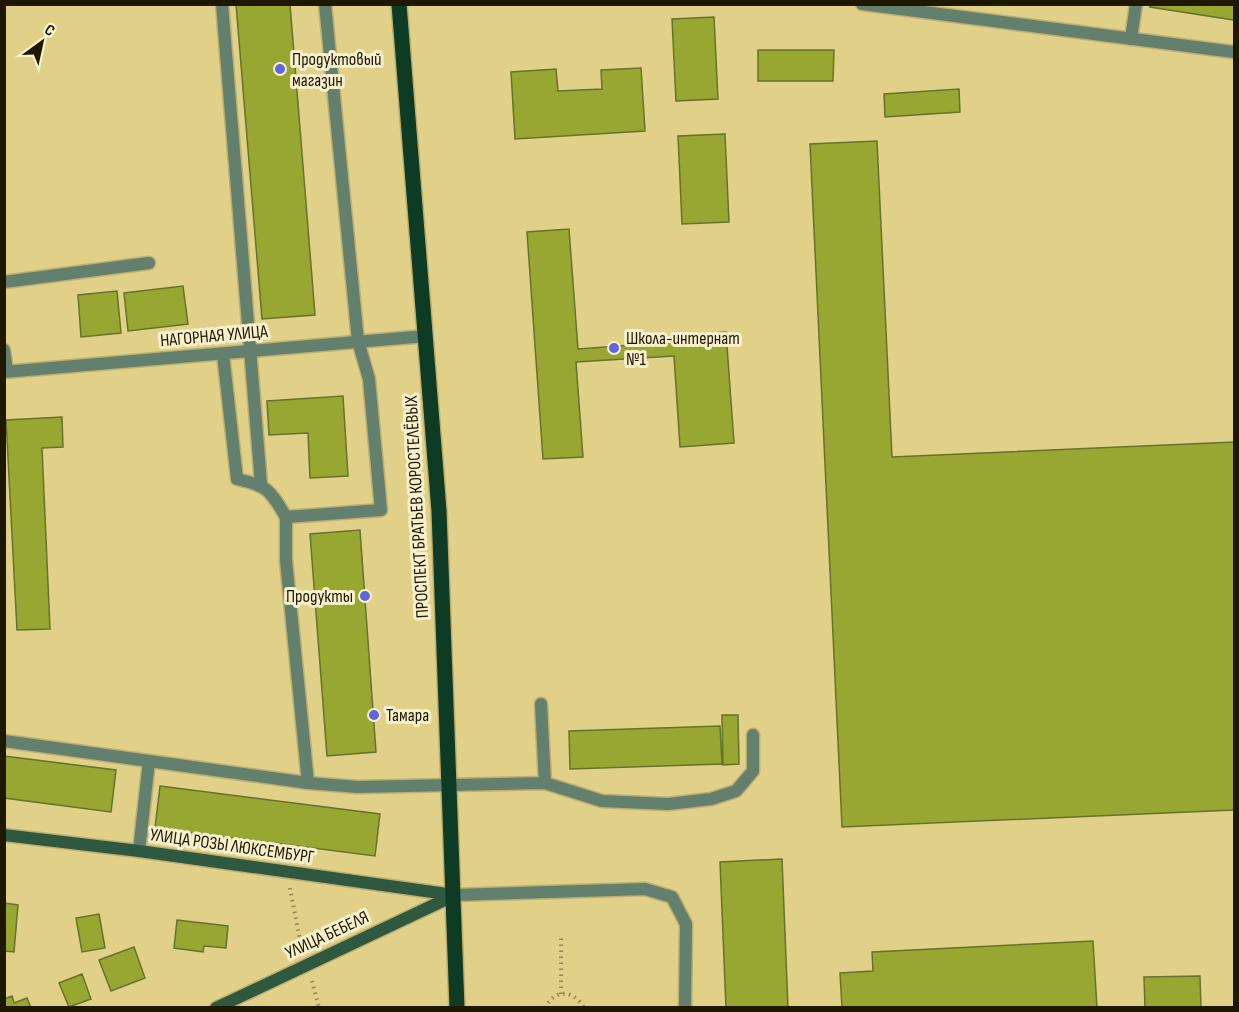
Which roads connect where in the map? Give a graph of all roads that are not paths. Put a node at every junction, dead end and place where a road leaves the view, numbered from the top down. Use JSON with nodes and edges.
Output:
{"nodes":[{"id":1,"x":222,"y":4,"type":"edge"},
{"id":2,"x":325,"y":4,"type":"edge"},
{"id":3,"x":399,"y":4,"type":"edge"},
{"id":4,"x":862,"y":4,"type":"edge"},
{"id":5,"x":1136,"y":4,"type":"edge"},
{"id":6,"x":936,"y":8,"type":"edge"},
{"id":7,"x":1131,"y":39,"type":"junction"},
{"id":8,"x":1234,"y":52,"type":"edge"},
{"id":9,"x":149,"y":263,"type":"dead end"},
{"id":10,"x":4,"y":282,"type":"edge"},
{"id":11,"x":426,"y":336,"type":"junction"},
{"id":12,"x":358,"y":341,"type":"junction"},
{"id":13,"x":4,"y":350,"type":"edge"},
{"id":14,"x":250,"y":351,"type":"junction"},
{"id":15,"x":223,"y":354,"type":"junction"},
{"id":16,"x":6,"y":371,"type":"edge"},
{"id":17,"x":261,"y":484,"type":"junction"},
{"id":18,"x":286,"y":517,"type":"junction"},
{"id":19,"x":541,"y":704,"type":"dead end"},
{"id":20,"x":753,"y":735,"type":"dead end"},
{"id":21,"x":4,"y":741,"type":"edge"},
{"id":22,"x":148,"y":761,"type":"junction"},
{"id":23,"x":308,"y":783,"type":"junction"},
{"id":24,"x":545,"y":783,"type":"junction"},
{"id":25,"x":450,"y":785,"type":"junction"},
{"id":26,"x":4,"y":836,"type":"edge"},
{"id":27,"x":139,"y":851,"type":"junction"},
{"id":28,"x":454,"y":895,"type":"junction"},
{"id":29,"x":216,"y":1008,"type":"edge"},
{"id":30,"x":456,"y":1008,"type":"edge"},
{"id":31,"x":685,"y":1008,"type":"edge"}],
"edges":[{"from":1,"to":14,"type":"street"},
{"from":2,"to":12,"type":"street"},
{"from":3,"to":11,"type":"main road","name":"ПРОСПЕКТ БРАТЬЕВ КОРОСТЕЛЁВЫХ"},
{"from":4,"to":6,"type":"street"},
{"from":5,"to":7,"type":"street"},
{"from":6,"to":7,"type":"street"},
{"from":7,"to":8,"type":"street"},
{"from":9,"to":10,"type":"street"},
{"from":11,"to":12,"type":"street","name":"НАГОРНАЯ УЛИЦА"},
{"from":11,"to":25,"type":"main road","name":"ПРОСПЕКТ БРАТЬЕВ КОРОСТЕЛЁВЫХ"},
{"from":12,"to":14,"type":"street","name":"НАГОРНАЯ УЛИЦА"},
{"from":12,"to":18,"type":"street"},
{"from":13,"to":16,"type":"street"},
{"from":14,"to":15,"type":"street","name":"НАГОРНАЯ УЛИЦА"},
{"from":14,"to":17,"type":"street"},
{"from":15,"to":16,"type":"street","name":"НАГОРНАЯ УЛИЦА"},
{"from":15,"to":17,"type":"street"},
{"from":17,"to":18,"type":"street"},
{"from":18,"to":23,"type":"street"},
{"from":19,"to":24,"type":"street"},
{"from":20,"to":24,"type":"street"},
{"from":21,"to":22,"type":"street"},
{"from":22,"to":23,"type":"street"},
{"from":22,"to":27,"type":"street"},
{"from":23,"to":25,"type":"street"},
{"from":24,"to":25,"type":"street"},
{"from":25,"to":28,"type":"main road","name":"ПРОСПЕКТ БРАТЬЕВ КОРОСТЕЛЁВЫХ"},
{"from":26,"to":27,"type":"street","name":"УЛИЦА РОЗЫ ЛЮКСЕМБУРГ"},
{"from":27,"to":28,"type":"street","name":"УЛИЦА РОЗЫ ЛЮКСЕМБУРГ"},
{"from":28,"to":29,"type":"street","name":"УЛИЦА БЕБЕЛЯ"},
{"from":28,"to":30,"type":"main road","name":"ПРОСПЕКТ БРАТЬЕВ КОРОСТЕЛЁВЫХ"},
{"from":28,"to":31,"type":"street"}]}
